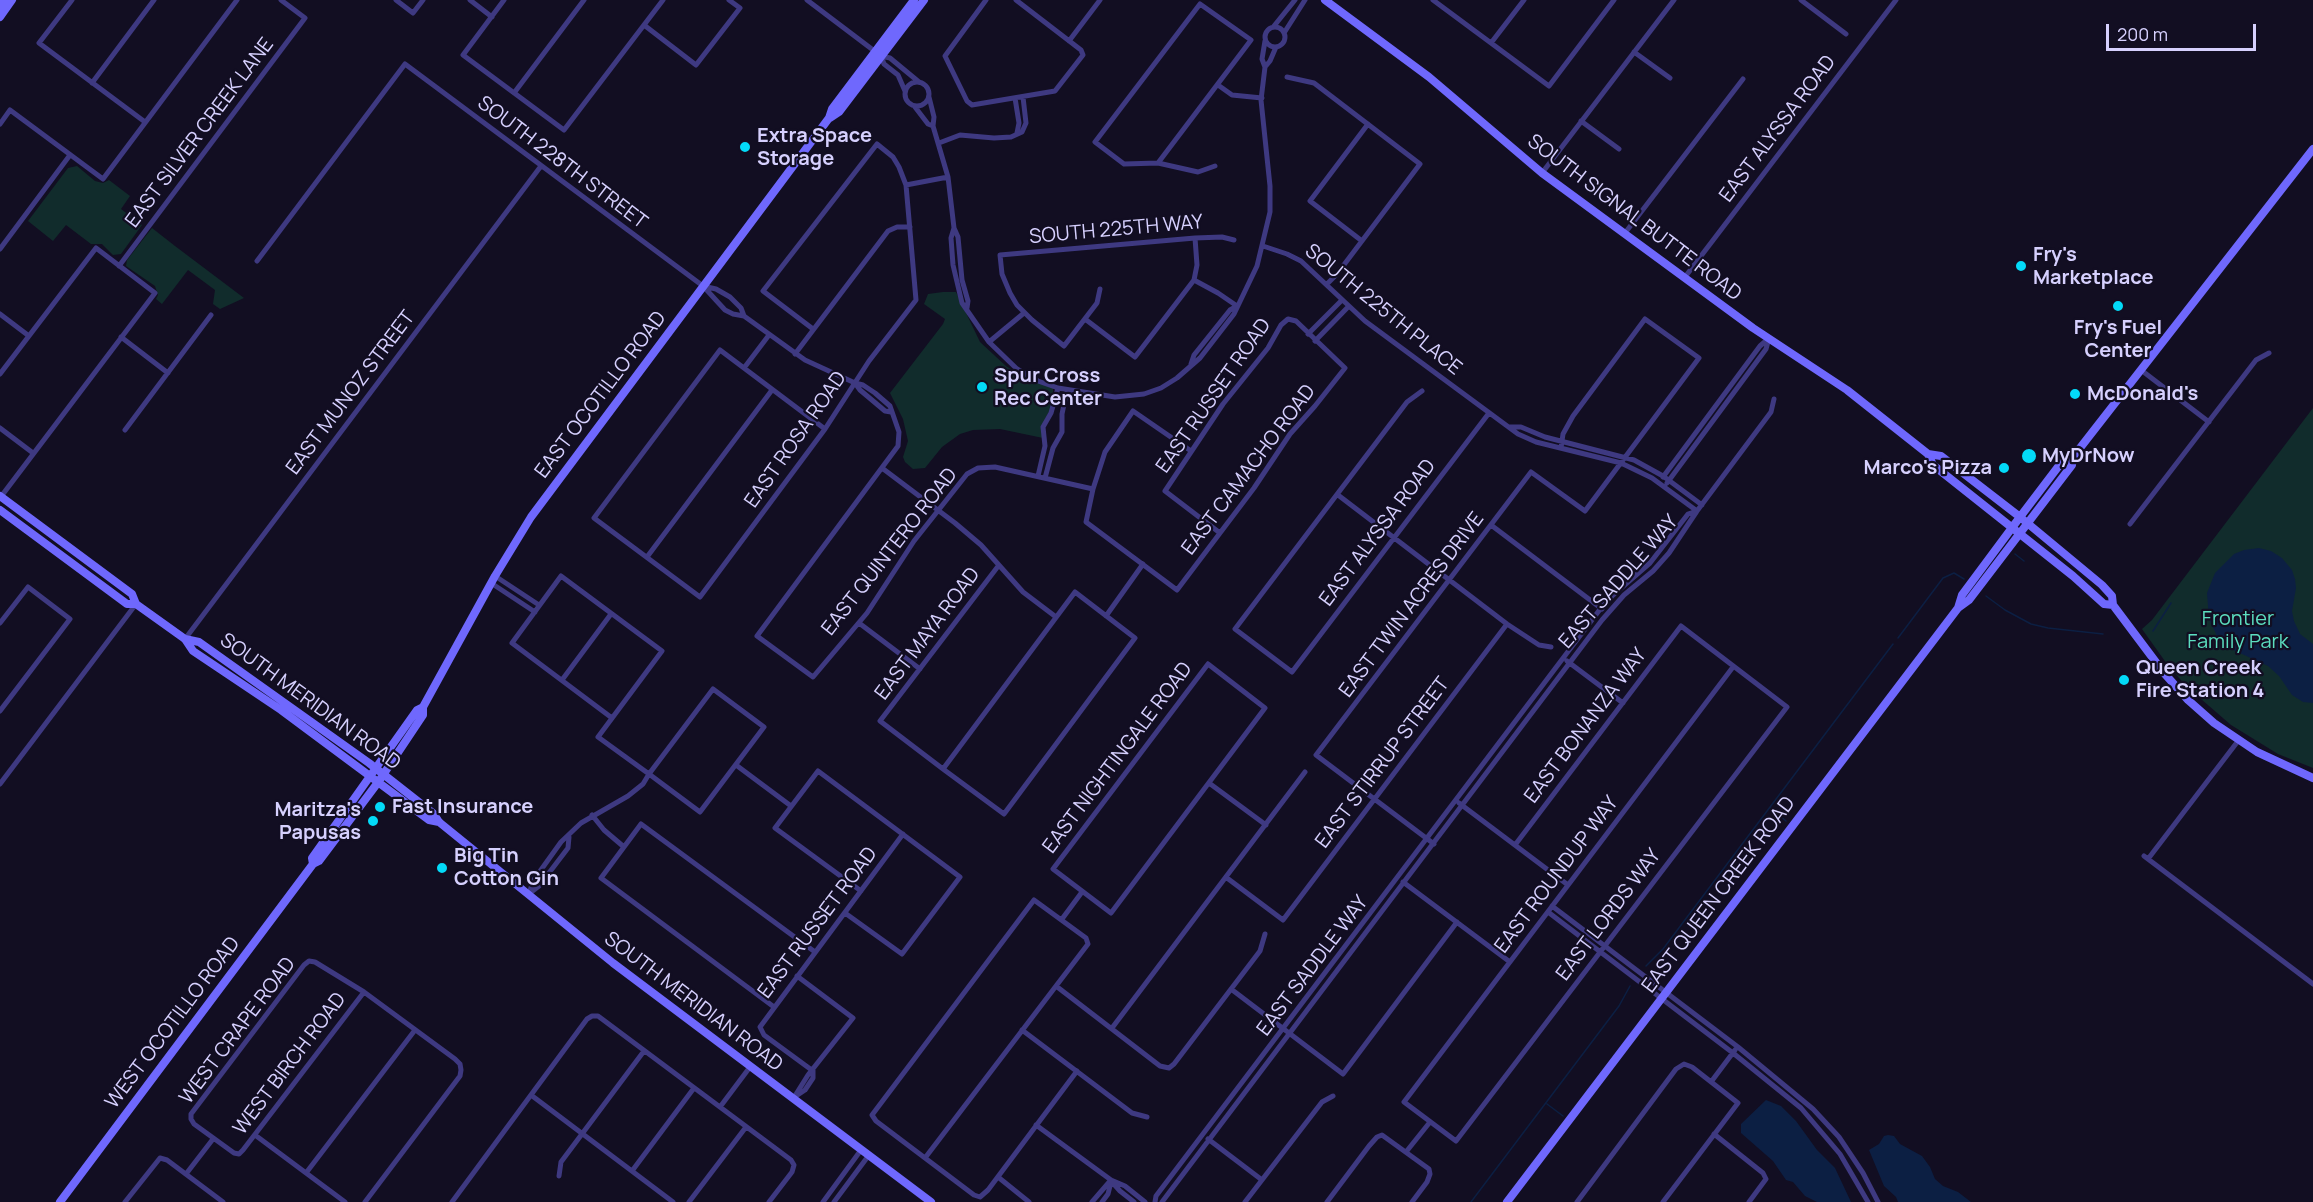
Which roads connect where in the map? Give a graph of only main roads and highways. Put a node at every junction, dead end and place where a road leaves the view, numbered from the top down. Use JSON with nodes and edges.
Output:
{"nodes":[{"id":1,"x":5,"y":0,"type":"edge"},
{"id":2,"x":12,"y":0,"type":"edge"},
{"id":3,"x":914,"y":0,"type":"edge"},
{"id":4,"x":924,"y":0,"type":"edge"},
{"id":5,"x":1325,"y":0,"type":"edge"},
{"id":6,"x":0,"y":7,"type":"edge"},
{"id":7,"x":0,"y":17,"type":"edge"},
{"id":8,"x":877,"y":54,"type":"junction"},
{"id":9,"x":2313,"y":149,"type":"edge"},
{"id":10,"x":1928,"y":454,"type":"junction"},
{"id":11,"x":2073,"y":457,"type":"junction"},
{"id":12,"x":0,"y":497,"type":"edge"},
{"id":13,"x":0,"y":510,"type":"edge"},
{"id":14,"x":2020,"y":517,"type":"junction"},
{"id":15,"x":2027,"y":523,"type":"junction"},
{"id":16,"x":2012,"y":528,"type":"junction"},
{"id":17,"x":2019,"y":534,"type":"junction"},
{"id":18,"x":136,"y":604,"type":"junction"},
{"id":19,"x":2113,"y":605,"type":"junction"},
{"id":20,"x":1958,"y":608,"type":"junction"},
{"id":21,"x":423,"y":707,"type":"joint"},
{"id":22,"x":378,"y":775,"type":"junction"},
{"id":23,"x":2313,"y":778,"type":"edge"},
{"id":24,"x":60,"y":1202,"type":"edge"},
{"id":25,"x":932,"y":1202,"type":"edge"},
{"id":26,"x":1507,"y":1202,"type":"edge"}],
"edges":[{"from":1,"to":6,"type":"main road"},
{"from":2,"to":7,"type":"main road"},
{"from":3,"to":8,"type":"main road","name":"EAST OCOTILLO ROAD"},
{"from":4,"to":8,"type":"main road","name":"EAST OCOTILLO ROAD"},
{"from":5,"to":10,"type":"main road","name":"SOUTH SIGNAL BUTTE ROAD"},
{"from":8,"to":21,"type":"main road","name":"EAST OCOTILLO ROAD"},
{"from":9,"to":11,"type":"main road","name":"EAST QUEEN CREEK ROAD"},
{"from":10,"to":14,"type":"main road","name":"SOUTH SIGNAL BUTTE ROAD"},
{"from":10,"to":16,"type":"main road","name":"SOUTH SIGNAL BUTTE ROAD"},
{"from":11,"to":14,"type":"main road","name":"EAST QUEEN CREEK ROAD"},
{"from":11,"to":15,"type":"main road","name":"EAST QUEEN CREEK ROAD"},
{"from":12,"to":18,"type":"main road","name":"SOUTH MERIDIAN ROAD"},
{"from":13,"to":18,"type":"main road","name":"SOUTH MERIDIAN ROAD"},
{"from":14,"to":15,"type":"main road","name":"SOUTH SIGNAL BUTTE ROAD"},
{"from":14,"to":16,"type":"main road","name":"EAST QUEEN CREEK ROAD"},
{"from":15,"to":17,"type":"main road","name":"EAST QUEEN CREEK ROAD"},
{"from":15,"to":19,"type":"main road","name":"SOUTH SIGNAL BUTTE ROAD"},
{"from":16,"to":17,"type":"main road","name":"SOUTH SIGNAL BUTTE ROAD"},
{"from":16,"to":20,"type":"main road","name":"EAST QUEEN CREEK ROAD"},
{"from":17,"to":19,"type":"main road","name":"SOUTH SIGNAL BUTTE ROAD"},
{"from":17,"to":20,"type":"main road","name":"EAST QUEEN CREEK ROAD"},
{"from":18,"to":22,"type":"main road","name":"SOUTH MERIDIAN ROAD"},
{"from":19,"to":23,"type":"main road","name":"SOUTH SIGNAL BUTTE ROAD"},
{"from":20,"to":26,"type":"main road","name":"EAST QUEEN CREEK ROAD"},
{"from":21,"to":22,"type":"main road","name":"WEST OCOTILLO ROAD"},
{"from":22,"to":24,"type":"main road","name":"WEST OCOTILLO ROAD"},
{"from":22,"to":25,"type":"main road","name":"SOUTH MERIDIAN ROAD"}]}
